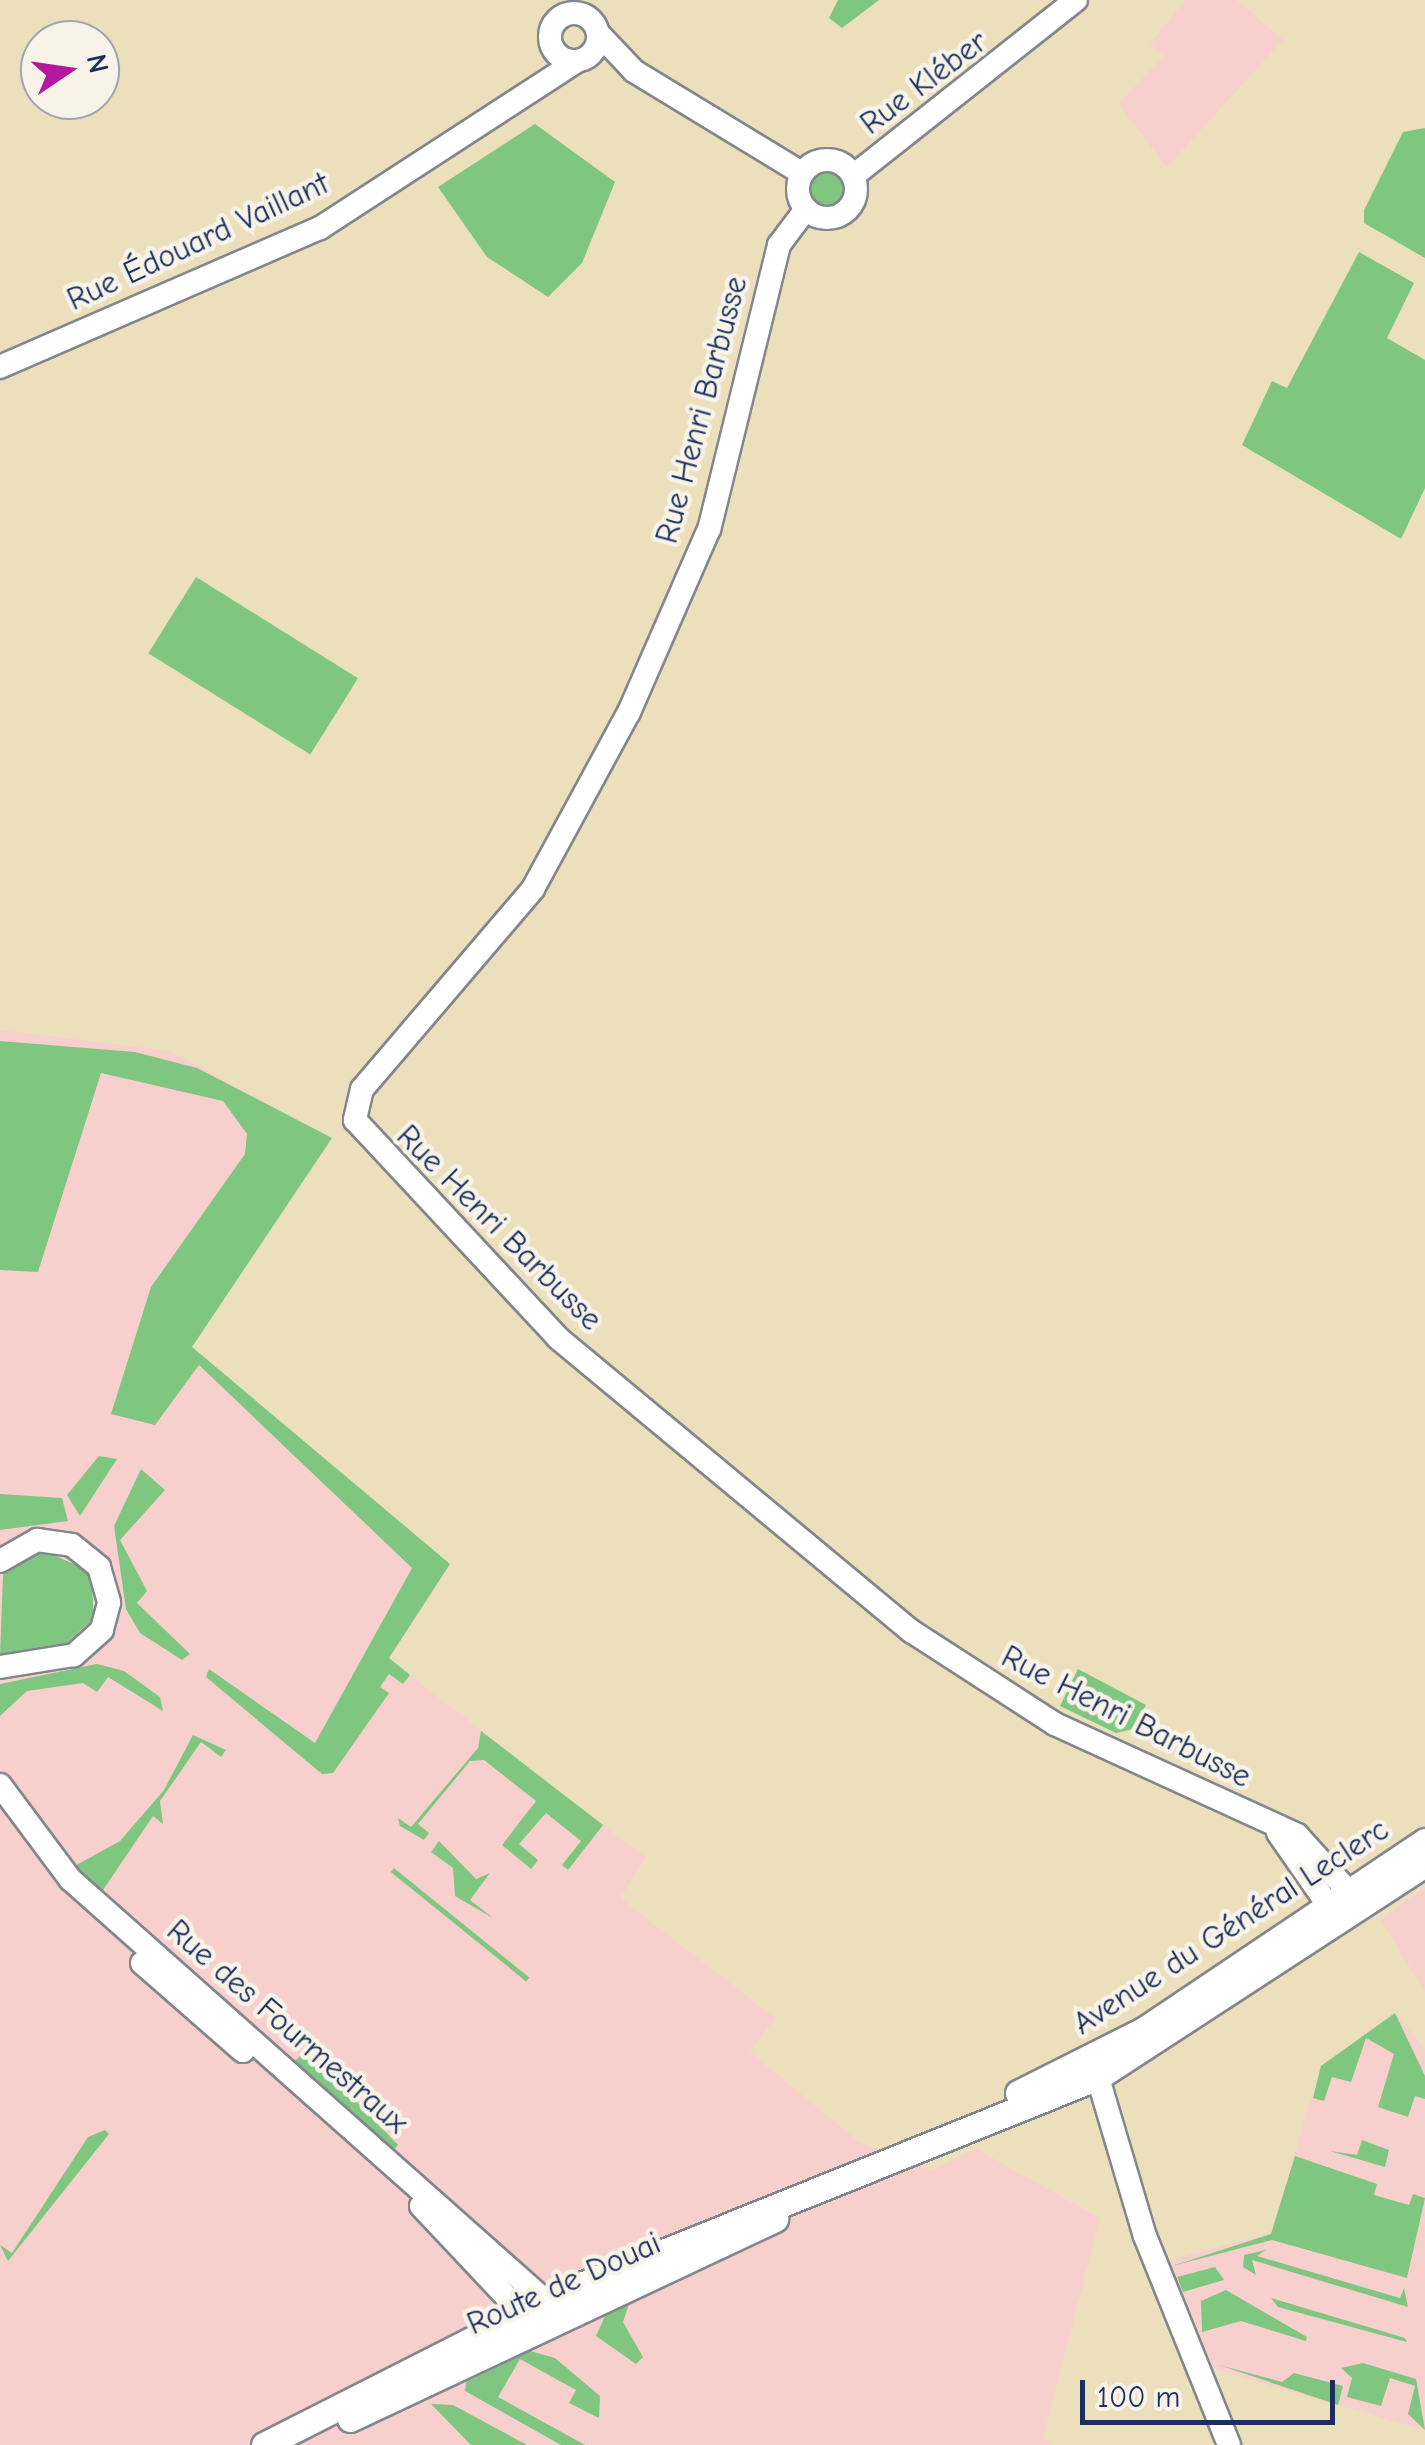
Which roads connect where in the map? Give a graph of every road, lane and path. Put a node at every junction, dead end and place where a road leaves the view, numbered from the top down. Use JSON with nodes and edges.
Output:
{"nodes":[{"id":1,"x":1076,"y":0,"type":"edge"},
{"id":2,"x":592,"y":18,"type":"edge"},
{"id":3,"x":558,"y":19,"type":"edge"},
{"id":4,"x":580,"y":60,"type":"junction"},
{"id":5,"x":634,"y":71,"type":"junction"},
{"id":6,"x":517,"y":99,"type":"junction"},
{"id":7,"x":802,"y":173,"type":"junction"},
{"id":8,"x":853,"y":176,"type":"junction"},
{"id":9,"x":806,"y":209,"type":"junction"},
{"id":10,"x":0,"y":367,"type":"edge"},
{"id":11,"x":0,"y":1561,"type":"edge"},
{"id":12,"x":0,"y":1667,"type":"edge"},
{"id":13,"x":0,"y":1785,"type":"edge"},
{"id":14,"x":0,"y":1806,"type":"edge"},
{"id":15,"x":1258,"y":1820,"type":"junction"},
{"id":16,"x":1425,"y":1841,"type":"edge"},
{"id":17,"x":1418,"y":1869,"type":"edge"},
{"id":18,"x":1350,"y":1896,"type":"junction"},
{"id":19,"x":1095,"y":2068,"type":"junction"},
{"id":20,"x":557,"y":2311,"type":"junction"},
{"id":21,"x":532,"y":2322,"type":"junction"},
{"id":22,"x":264,"y":2445,"type":"edge"},
{"id":23,"x":298,"y":2445,"type":"edge"},
{"id":24,"x":1229,"y":2445,"type":"edge"}],
"edges":[{"from":1,"to":8,"type":"street","name":"Rue Kléber"},
{"from":2,"to":3,"type":"street"},
{"from":2,"to":4,"type":"street"},
{"from":2,"to":5,"type":"street"},
{"from":3,"to":4,"type":"street"},
{"from":3,"to":6,"type":"street","name":"Rue Édouard Vaillant"},
{"from":4,"to":5,"type":"street"},
{"from":4,"to":6,"type":"street","name":"Rue Édouard Vaillant"},
{"from":5,"to":7,"type":"street"},
{"from":6,"to":10,"type":"street","name":"Rue Édouard Vaillant"},
{"from":7,"to":8,"type":"street"},
{"from":7,"to":9,"type":"street"},
{"from":8,"to":9,"type":"street"},
{"from":9,"to":15,"type":"street","name":"Rue Henri Barbusse"},
{"from":11,"to":12,"type":"street"},
{"from":13,"to":20,"type":"street","name":"Rue des Fourmestraux"},
{"from":14,"to":21,"type":"street","name":"Rue des Fourmestraux"},
{"from":15,"to":18,"type":"street","name":"Rue Henri Barbusse"},
{"from":15,"to":18,"type":"street","name":"Rue Henri Barbusse"},
{"from":16,"to":18,"type":"main road","name":"Avenue du Général Leclerc"},
{"from":17,"to":18,"type":"main road","name":"Avenue du Général Leclerc"},
{"from":18,"to":19,"type":"main road"},
{"from":19,"to":20,"type":"main road","name":"Route de Douai"},
{"from":19,"to":24,"type":"street"},
{"from":20,"to":21,"type":"main road","name":"Route de Douai"},
{"from":21,"to":22,"type":"main road"},
{"from":21,"to":23,"type":"main road","name":"Route de Douai"}]}
